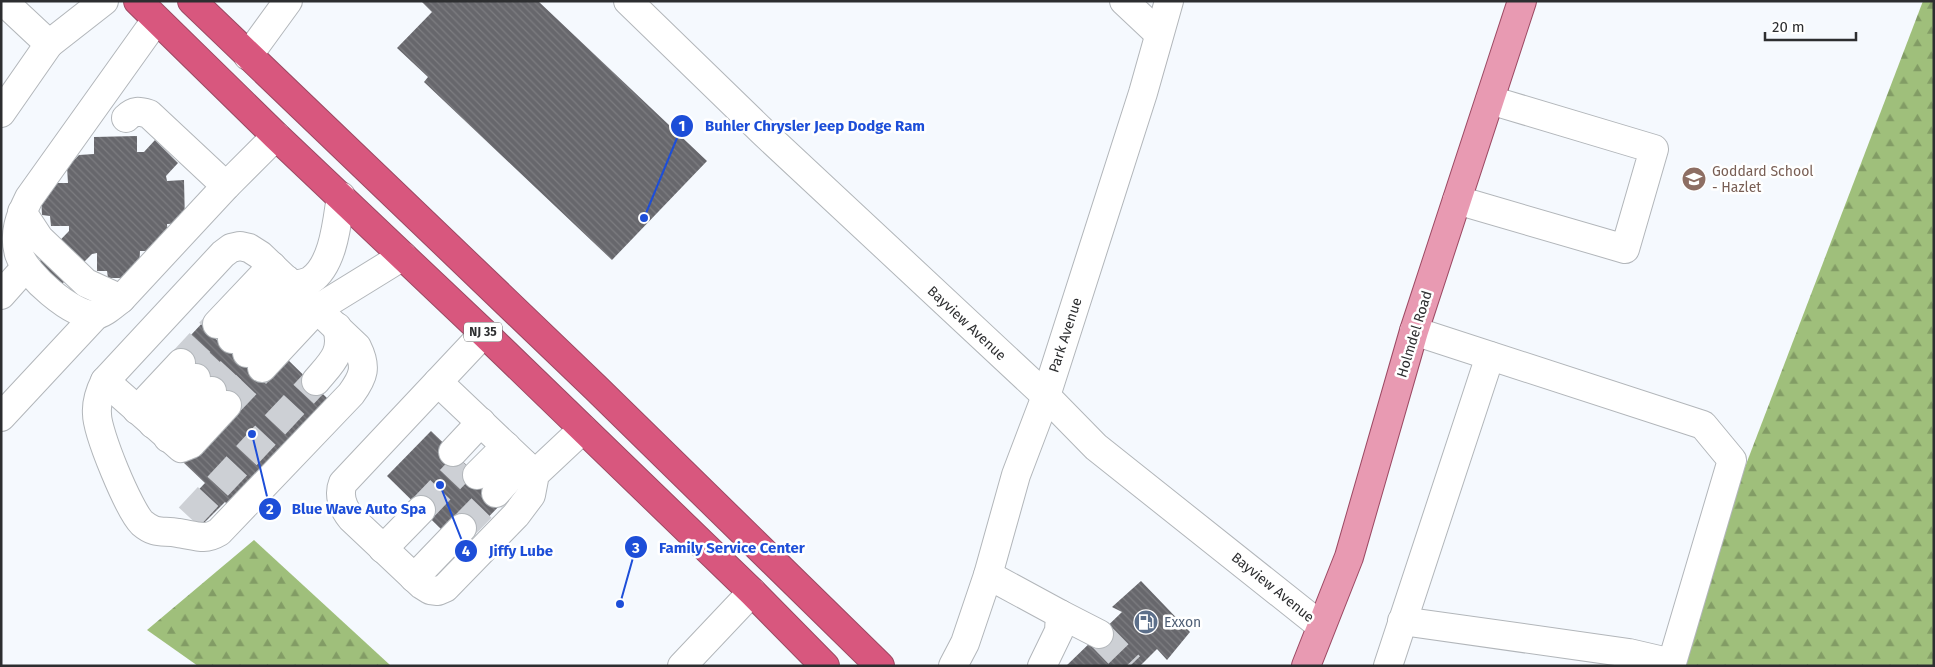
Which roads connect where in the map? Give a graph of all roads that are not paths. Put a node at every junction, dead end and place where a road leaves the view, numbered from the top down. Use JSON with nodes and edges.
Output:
{"nodes":[{"id":1,"x":3,"y":1,"type":"edge"},
{"id":2,"x":104,"y":1,"type":"edge"},
{"id":3,"x":192,"y":1,"type":"edge"},
{"id":4,"x":288,"y":1,"type":"edge"},
{"id":5,"x":628,"y":1,"type":"edge"},
{"id":6,"x":1124,"y":1,"type":"edge"},
{"id":7,"x":1169,"y":1,"type":"edge"},
{"id":8,"x":1522,"y":1,"type":"edge"},
{"id":9,"x":147,"y":10,"type":"edge"},
{"id":10,"x":1158,"y":33,"type":"junction"},
{"id":11,"x":49,"y":44,"type":"junction"},
{"id":12,"x":248,"y":56,"type":"junction"},
{"id":13,"x":1490,"y":100,"type":"junction"},
{"id":14,"x":1,"y":113,"type":"edge"},
{"id":15,"x":126,"y":118,"type":"dead end"},
{"id":16,"x":276,"y":136,"type":"junction"},
{"id":17,"x":226,"y":186,"type":"junction"},
{"id":18,"x":341,"y":196,"type":"junction"},
{"id":19,"x":1457,"y":200,"type":"junction"},
{"id":20,"x":22,"y":212,"type":"junction"},
{"id":21,"x":403,"y":256,"type":"junction"},
{"id":22,"x":26,"y":268,"type":"junction"},
{"id":23,"x":295,"y":288,"type":"junction"},
{"id":24,"x":1,"y":295,"type":"edge"},
{"id":25,"x":121,"y":299,"type":"junction"},
{"id":26,"x":96,"y":315,"type":"junction"},
{"id":27,"x":1414,"y":331,"type":"junction"},
{"id":28,"x":484,"y":333,"type":"junction"},
{"id":29,"x":1490,"y":356,"type":"junction"},
{"id":30,"x":105,"y":381,"type":"junction"},
{"id":31,"x":316,"y":381,"type":"tunnel mouth"},
{"id":32,"x":438,"y":382,"type":"junction"},
{"id":33,"x":1046,"y":396,"type":"junction"},
{"id":34,"x":1,"y":417,"type":"edge"},
{"id":35,"x":583,"y":429,"type":"junction"},
{"id":36,"x":159,"y":430,"type":"junction"},
{"id":37,"x":508,"y":448,"type":"junction"},
{"id":38,"x":421,"y":510,"type":"tunnel mouth"},
{"id":39,"x":462,"y":528,"type":"tunnel mouth"},
{"id":40,"x":391,"y":557,"type":"junction"},
{"id":41,"x":988,"y":575,"type":"junction"},
{"id":42,"x":752,"y":592,"type":"junction"},
{"id":43,"x":1060,"y":614,"type":"junction"},
{"id":44,"x":1402,"y":621,"type":"junction"},
{"id":45,"x":1321,"y":626,"type":"junction"},
{"id":46,"x":1099,"y":634,"type":"tunnel mouth"},
{"id":47,"x":1672,"y":664,"type":"edge"},
{"id":48,"x":682,"y":666,"type":"edge"},
{"id":49,"x":825,"y":666,"type":"edge"},
{"id":50,"x":880,"y":666,"type":"edge"},
{"id":51,"x":953,"y":666,"type":"edge"},
{"id":52,"x":1042,"y":666,"type":"edge"},
{"id":53,"x":1306,"y":666,"type":"edge"},
{"id":54,"x":1388,"y":666,"type":"edge"}],
"edges":[{"from":1,"to":11,"type":"street"},
{"from":2,"to":11,"type":"street"},
{"from":3,"to":12,"type":"highway","number":"NJ 35"},
{"from":4,"to":12,"type":"street"},
{"from":5,"to":33,"type":"street","name":"Bayview Avenue"},
{"from":6,"to":10,"type":"street"},
{"from":7,"to":10,"type":"street","name":"Park Avenue"},
{"from":8,"to":13,"type":"main road","name":"Holmdel Road"},
{"from":9,"to":16,"type":"highway","number":"NJ 35"},
{"from":9,"to":20,"type":"street"},
{"from":10,"to":33,"type":"street","name":"Park Avenue"},
{"from":11,"to":14,"type":"street"},
{"from":12,"to":50,"type":"highway","number":"NJ 35"},
{"from":13,"to":19,"type":"main road","name":"Holmdel Road"},
{"from":13,"to":19,"type":"street"},
{"from":15,"to":17,"type":"street"},
{"from":16,"to":17,"type":"street"},
{"from":16,"to":18,"type":"highway","number":"NJ 35"},
{"from":17,"to":25,"type":"street"},
{"from":18,"to":21,"type":"highway","number":"NJ 35"},
{"from":18,"to":23,"type":"street"},
{"from":19,"to":27,"type":"main road","name":"Holmdel Road"},
{"from":20,"to":22,"type":"street"},
{"from":20,"to":25,"type":"street"},
{"from":21,"to":23,"type":"street"},
{"from":21,"to":28,"type":"highway","number":"NJ 35"},
{"from":22,"to":24,"type":"street"},
{"from":22,"to":26,"type":"street"},
{"from":23,"to":23,"type":"street"},
{"from":23,"to":30,"type":"street"},
{"from":23,"to":30,"type":"street"},
{"from":23,"to":31,"type":"street"},
{"from":25,"to":26,"type":"street"},
{"from":26,"to":34,"type":"street"},
{"from":27,"to":29,"type":"street"},
{"from":27,"to":45,"type":"main road","name":"Holmdel Road"},
{"from":28,"to":32,"type":"street"},
{"from":28,"to":35,"type":"highway","number":"NJ 35"},
{"from":29,"to":44,"type":"street"},
{"from":29,"to":47,"type":"street"},
{"from":30,"to":36,"type":"street"},
{"from":32,"to":37,"type":"street"},
{"from":32,"to":40,"type":"street"},
{"from":33,"to":41,"type":"street","name":"Park Avenue"},
{"from":33,"to":45,"type":"street","name":"Bayview Avenue"},
{"from":35,"to":37,"type":"street"},
{"from":35,"to":42,"type":"highway","number":"NJ 35"},
{"from":36,"to":36,"type":"street"},
{"from":37,"to":37,"type":"street"},
{"from":37,"to":40,"type":"street"},
{"from":38,"to":40,"type":"street"},
{"from":39,"to":40,"type":"street"},
{"from":41,"to":43,"type":"street"},
{"from":41,"to":51,"type":"street","name":"Park Avenue"},
{"from":42,"to":48,"type":"street"},
{"from":42,"to":49,"type":"highway","number":"NJ 35"},
{"from":43,"to":46,"type":"street"},
{"from":43,"to":52,"type":"street"},
{"from":44,"to":47,"type":"street"},
{"from":44,"to":54,"type":"street"},
{"from":45,"to":53,"type":"main road","name":"Holmdel Road"}]}
